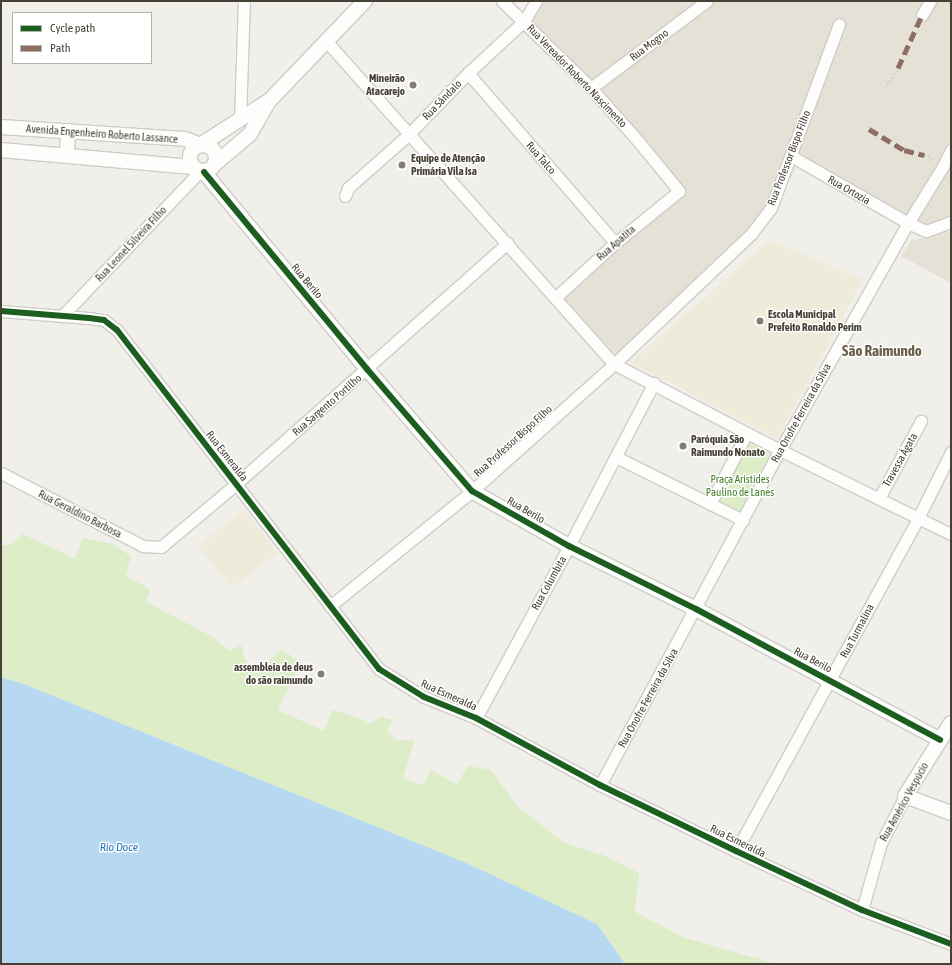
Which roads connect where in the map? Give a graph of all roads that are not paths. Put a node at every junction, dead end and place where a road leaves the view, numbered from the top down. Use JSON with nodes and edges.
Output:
{"nodes":[{"id":1,"x":244,"y":1,"type":"edge"},
{"id":2,"x":365,"y":1,"type":"edge"},
{"id":3,"x":502,"y":1,"type":"edge"},
{"id":4,"x":536,"y":1,"type":"edge"},
{"id":5,"x":707,"y":1,"type":"edge"},
{"id":6,"x":930,"y":1,"type":"edge"},
{"id":7,"x":922,"y":15,"type":"dead end"},
{"id":8,"x":524,"y":20,"type":"junction"},
{"id":9,"x":839,"y":24,"type":"dead end"},
{"id":10,"x":327,"y":42,"type":"junction"},
{"id":11,"x":468,"y":73,"type":"junction"},
{"id":12,"x":591,"y":88,"type":"junction"},
{"id":13,"x":269,"y":101,"type":"junction"},
{"id":14,"x":240,"y":118,"type":"junction"},
{"id":15,"x":1,"y":127,"type":"edge"},
{"id":16,"x":68,"y":131,"type":"junction"},
{"id":17,"x":409,"y":134,"type":"junction"},
{"id":18,"x":202,"y":144,"type":"junction"},
{"id":19,"x":1,"y":150,"type":"edge"},
{"id":20,"x":951,"y":150,"type":"edge"},
{"id":21,"x":67,"y":156,"type":"junction"},
{"id":22,"x":791,"y":156,"type":"junction"},
{"id":23,"x":203,"y":168,"type":"junction"},
{"id":24,"x":679,"y":191,"type":"joint"},
{"id":25,"x":345,"y":196,"type":"dead end"},
{"id":26,"x":951,"y":222,"type":"edge"},
{"id":27,"x":908,"y":223,"type":"junction"},
{"id":28,"x":507,"y":243,"type":"junction"},
{"id":29,"x":615,"y":243,"type":"junction"},
{"id":30,"x":556,"y":297,"type":"junction"},
{"id":31,"x":1,"y":311,"type":"edge"},
{"id":32,"x":62,"y":316,"type":"junction"},
{"id":33,"x":614,"y":364,"type":"junction"},
{"id":34,"x":367,"y":369,"type":"junction"},
{"id":35,"x":654,"y":383,"type":"junction"},
{"id":36,"x":921,"y":421,"type":"dead end"},
{"id":37,"x":747,"y":433,"type":"junction"},
{"id":38,"x":780,"y":450,"type":"junction"},
{"id":39,"x":951,"y":452,"type":"edge"},
{"id":40,"x":616,"y":457,"type":"junction"},
{"id":41,"x":1,"y":473,"type":"edge"},
{"id":42,"x":236,"y":484,"type":"junction"},
{"id":43,"x":472,"y":491,"type":"junction"},
{"id":44,"x":879,"y":498,"type":"junction"},
{"id":45,"x":710,"y":504,"type":"junction"},
{"id":46,"x":918,"y":518,"type":"junction"},
{"id":47,"x":743,"y":520,"type":"junction"},
{"id":48,"x":951,"y":534,"type":"edge"},
{"id":49,"x":569,"y":546,"type":"junction"},
{"id":50,"x":161,"y":547,"type":"joint"},
{"id":51,"x":330,"y":606,"type":"junction"},
{"id":52,"x":696,"y":609,"type":"junction"},
{"id":53,"x":830,"y":681,"type":"junction"},
{"id":54,"x":476,"y":718,"type":"junction"},
{"id":55,"x":951,"y":723,"type":"edge"},
{"id":56,"x":940,"y":740,"type":"junction"},
{"id":57,"x":600,"y":785,"type":"junction"},
{"id":58,"x":906,"y":796,"type":"junction"},
{"id":59,"x":951,"y":813,"type":"edge"},
{"id":60,"x":736,"y":851,"type":"junction"},
{"id":61,"x":862,"y":910,"type":"junction"},
{"id":62,"x":951,"y":944,"type":"edge"}],
"edges":[{"from":1,"to":14,"type":"street"},
{"from":2,"to":10,"type":"street"},
{"from":3,"to":8,"type":"street","name":"Rua Vereador Roberto Nascimento"},
{"from":4,"to":8,"type":"street","name":"Rua Sândalo"},
{"from":5,"to":12,"type":"street","name":"Rua Mogno"},
{"from":6,"to":7,"type":"street"},
{"from":8,"to":11,"type":"street","name":"Rua Sândalo"},
{"from":8,"to":12,"type":"street","name":"Rua Vereador Roberto Nascimento"},
{"from":9,"to":22,"type":"street","name":"Rua Professor Bispo Filho"},
{"from":10,"to":13,"type":"street"},
{"from":10,"to":17,"type":"street"},
{"from":11,"to":17,"type":"street","name":"Rua Sândalo"},
{"from":11,"to":29,"type":"street","name":"Rua Talco"},
{"from":12,"to":24,"type":"street","name":"Rua Vereador Roberto Nascimento"},
{"from":13,"to":14,"type":"street"},
{"from":13,"to":23,"type":"street"},
{"from":14,"to":18,"type":"street"},
{"from":15,"to":16,"type":"street","name":"Avenida Engenheiro Roberto Lassance"},
{"from":16,"to":18,"type":"street","name":"Avenida Engenheiro Roberto Lassance"},
{"from":16,"to":21,"type":"street"},
{"from":17,"to":25,"type":"street","name":"Rua Sândalo"},
{"from":17,"to":28,"type":"street"},
{"from":18,"to":23,"type":"street"},
{"from":18,"to":23,"type":"street"},
{"from":19,"to":21,"type":"street"},
{"from":20,"to":27,"type":"street","name":"Rua Onofre Ferreira da Silva"},
{"from":21,"to":23,"type":"street"},
{"from":22,"to":27,"type":"street","name":"Rua Ortozia"},
{"from":22,"to":33,"type":"street","name":"Rua Professor Bispo Filho"},
{"from":23,"to":32,"type":"street","name":"Rua Leonel Silveira Filho"},
{"from":23,"to":34,"type":"street","name":"Rua Berilo"},
{"from":24,"to":29,"type":"street","name":"Rua Apatita"},
{"from":26,"to":27,"type":"street","name":"Rua Ortozia"},
{"from":27,"to":38,"type":"street","name":"Rua Onofre Ferreira da Silva"},
{"from":28,"to":30,"type":"street"},
{"from":28,"to":34,"type":"street","name":"Rua Sargento Portilho"},
{"from":29,"to":30,"type":"street","name":"Rua Apatita"},
{"from":30,"to":33,"type":"street"},
{"from":31,"to":32,"type":"street","name":"Rua Esmeralda"},
{"from":32,"to":42,"type":"street","name":"Rua Esmeralda"},
{"from":33,"to":35,"type":"street"},
{"from":33,"to":43,"type":"street","name":"Rua Professor Bispo Filho"},
{"from":34,"to":42,"type":"street","name":"Rua Sargento Portilho"},
{"from":34,"to":43,"type":"street","name":"Rua Berilo"},
{"from":35,"to":37,"type":"street"},
{"from":35,"to":40,"type":"street","name":"Rua Columbita"},
{"from":36,"to":44,"type":"street","name":"Travessa Ágata"},
{"from":37,"to":38,"type":"street"},
{"from":37,"to":45,"type":"street"},
{"from":38,"to":44,"type":"street"},
{"from":38,"to":47,"type":"street","name":"Rua Onofre Ferreira da Silva"},
{"from":39,"to":46,"type":"street","name":"Rua Turmalina"},
{"from":40,"to":45,"type":"street"},
{"from":40,"to":49,"type":"street","name":"Rua Columbita"},
{"from":41,"to":50,"type":"street","name":"Rua Geraldino Barbosa"},
{"from":42,"to":50,"type":"street","name":"Rua Sargento Portilho"},
{"from":42,"to":51,"type":"street","name":"Rua Esmeralda"},
{"from":43,"to":49,"type":"street","name":"Rua Berilo"},
{"from":43,"to":51,"type":"street","name":"Rua Professor Bispo Filho"},
{"from":44,"to":46,"type":"street"},
{"from":45,"to":47,"type":"street"},
{"from":46,"to":48,"type":"street"},
{"from":46,"to":53,"type":"street","name":"Rua Turmalina"},
{"from":47,"to":52,"type":"street","name":"Rua Onofre Ferreira da Silva"},
{"from":49,"to":52,"type":"street","name":"Rua Berilo"},
{"from":49,"to":54,"type":"street","name":"Rua Columbita"},
{"from":51,"to":54,"type":"street","name":"Rua Esmeralda"},
{"from":52,"to":53,"type":"street","name":"Rua Berilo"},
{"from":52,"to":57,"type":"street","name":"Rua Onofre Ferreira da Silva"},
{"from":53,"to":56,"type":"street","name":"Rua Berilo"},
{"from":53,"to":60,"type":"street","name":"Rua Turmalina"},
{"from":54,"to":57,"type":"street","name":"Rua Esmeralda"},
{"from":55,"to":56,"type":"street","name":"Rua Américo Vespúcio"},
{"from":56,"to":58,"type":"street","name":"Rua Américo Vespúcio"},
{"from":57,"to":60,"type":"street","name":"Rua Esmeralda"},
{"from":58,"to":59,"type":"street"},
{"from":58,"to":61,"type":"street","name":"Rua Américo Vespúcio"},
{"from":60,"to":61,"type":"street","name":"Rua Esmeralda"},
{"from":61,"to":62,"type":"street","name":"Rua Esmeralda"}]}
